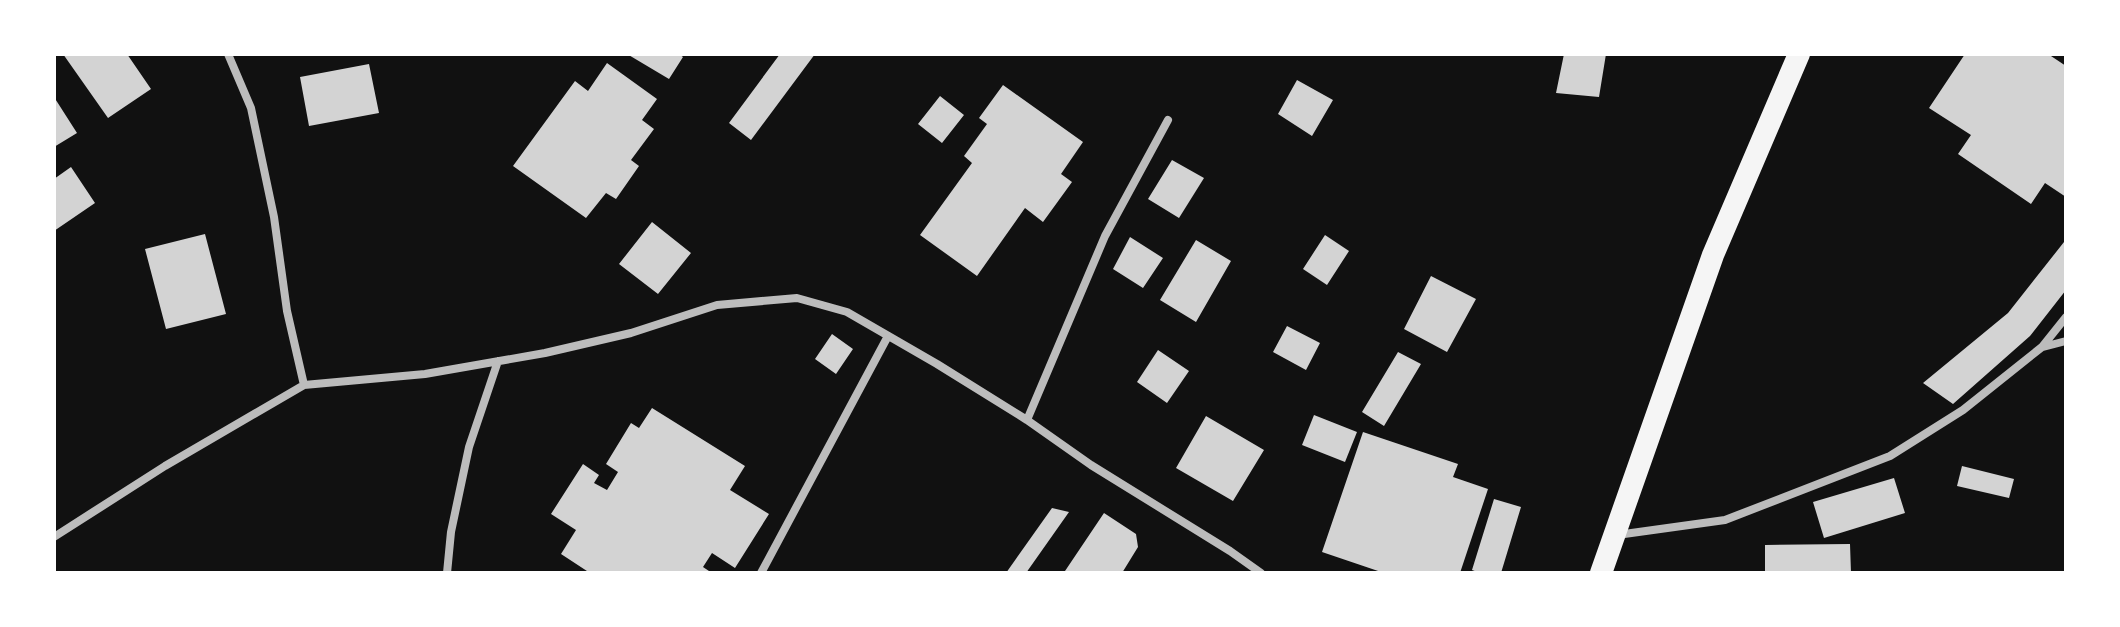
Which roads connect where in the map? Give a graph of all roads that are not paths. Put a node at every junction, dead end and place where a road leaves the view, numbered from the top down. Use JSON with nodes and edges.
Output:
{"nodes":[{"id":1,"x":228,"y":54,"type":"edge"},
{"id":2,"x":1799,"y":54,"type":"edge"},
{"id":3,"x":1168,"y":120,"type":"dead end"},
{"id":4,"x":2066,"y":317,"type":"edge"},
{"id":5,"x":888,"y":336,"type":"junction"},
{"id":6,"x":2066,"y":341,"type":"edge"},
{"id":7,"x":2042,"y":347,"type":"junction"},
{"id":8,"x":498,"y":361,"type":"junction"},
{"id":9,"x":304,"y":385,"type":"junction"},
{"id":10,"x":1027,"y":420,"type":"junction"},
{"id":11,"x":1613,"y":536,"type":"junction"},
{"id":12,"x":54,"y":537,"type":"edge"},
{"id":13,"x":447,"y":573,"type":"edge"},
{"id":14,"x":761,"y":573,"type":"edge"},
{"id":15,"x":1261,"y":573,"type":"edge"},
{"id":16,"x":1601,"y":573,"type":"edge"}],
"edges":[{"from":1,"to":9,"type":"street"},
{"from":2,"to":11,"type":"highway"},
{"from":3,"to":10,"type":"street"},
{"from":4,"to":7,"type":"street"},
{"from":5,"to":8,"type":"street"},
{"from":5,"to":10,"type":"street"},
{"from":5,"to":14,"type":"street"},
{"from":6,"to":7,"type":"street"},
{"from":7,"to":11,"type":"street"},
{"from":8,"to":9,"type":"street"},
{"from":8,"to":13,"type":"street"},
{"from":9,"to":12,"type":"street"},
{"from":10,"to":15,"type":"street"},
{"from":11,"to":16,"type":"highway"}]}
